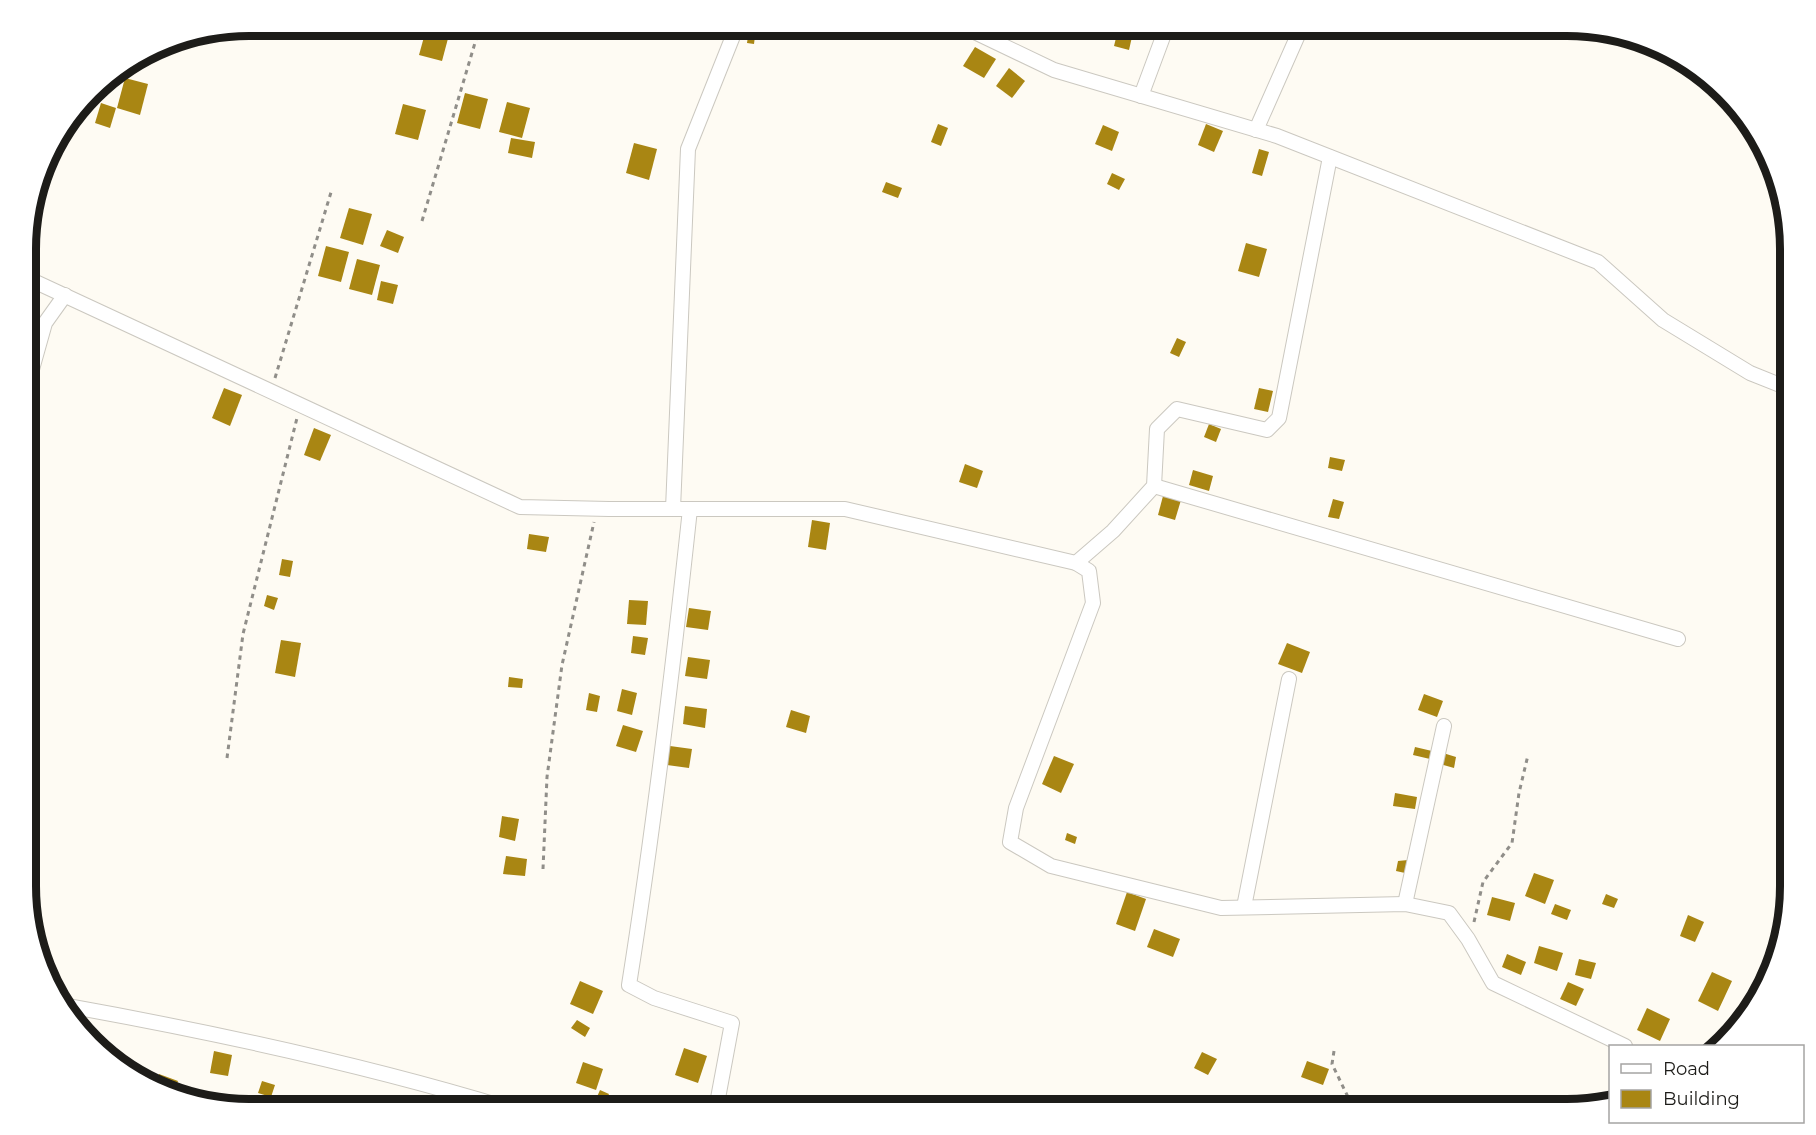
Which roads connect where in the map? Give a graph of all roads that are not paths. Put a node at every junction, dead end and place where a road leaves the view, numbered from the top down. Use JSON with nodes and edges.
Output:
{"nodes":[{"id":1,"x":733,"y":36,"type":"edge"},
{"id":2,"x":983,"y":36,"type":"edge"},
{"id":3,"x":1163,"y":36,"type":"edge"},
{"id":4,"x":1298,"y":36,"type":"edge"},
{"id":5,"x":1141,"y":96,"type":"junction"},
{"id":6,"x":1256,"y":130,"type":"junction"},
{"id":7,"x":1330,"y":157,"type":"junction"},
{"id":8,"x":36,"y":282,"type":"edge"},
{"id":9,"x":65,"y":295,"type":"junction"},
{"id":10,"x":36,"y":355,"type":"edge"},
{"id":11,"x":1780,"y":385,"type":"edge"},
{"id":12,"x":1154,"y":486,"type":"junction"},
{"id":13,"x":673,"y":509,"type":"junction"},
{"id":14,"x":690,"y":509,"type":"junction"},
{"id":15,"x":1076,"y":563,"type":"junction"},
{"id":16,"x":1678,"y":639,"type":"dead end"},
{"id":17,"x":1289,"y":680,"type":"dead end"},
{"id":18,"x":1444,"y":726,"type":"dead end"},
{"id":19,"x":1405,"y":904,"type":"junction"},
{"id":20,"x":1244,"y":908,"type":"junction"},
{"id":21,"x":74,"y":1007,"type":"edge"},
{"id":22,"x":1621,"y":1045,"type":"edge"},
{"id":23,"x":474,"y":1099,"type":"edge"},
{"id":24,"x":718,"y":1099,"type":"edge"}],
"edges":[{"from":1,"to":13,"type":"street"},
{"from":2,"to":5,"type":"street"},
{"from":3,"to":5,"type":"street"},
{"from":4,"to":6,"type":"street"},
{"from":5,"to":6,"type":"street"},
{"from":6,"to":7,"type":"street"},
{"from":7,"to":11,"type":"street"},
{"from":7,"to":12,"type":"street"},
{"from":8,"to":9,"type":"street"},
{"from":9,"to":10,"type":"street"},
{"from":9,"to":13,"type":"street"},
{"from":12,"to":15,"type":"street"},
{"from":12,"to":16,"type":"street"},
{"from":13,"to":14,"type":"street"},
{"from":14,"to":15,"type":"street"},
{"from":14,"to":24,"type":"street"},
{"from":15,"to":20,"type":"street"},
{"from":17,"to":20,"type":"street"},
{"from":18,"to":19,"type":"street"},
{"from":19,"to":20,"type":"street"},
{"from":19,"to":22,"type":"street"},
{"from":21,"to":23,"type":"street"}]}
